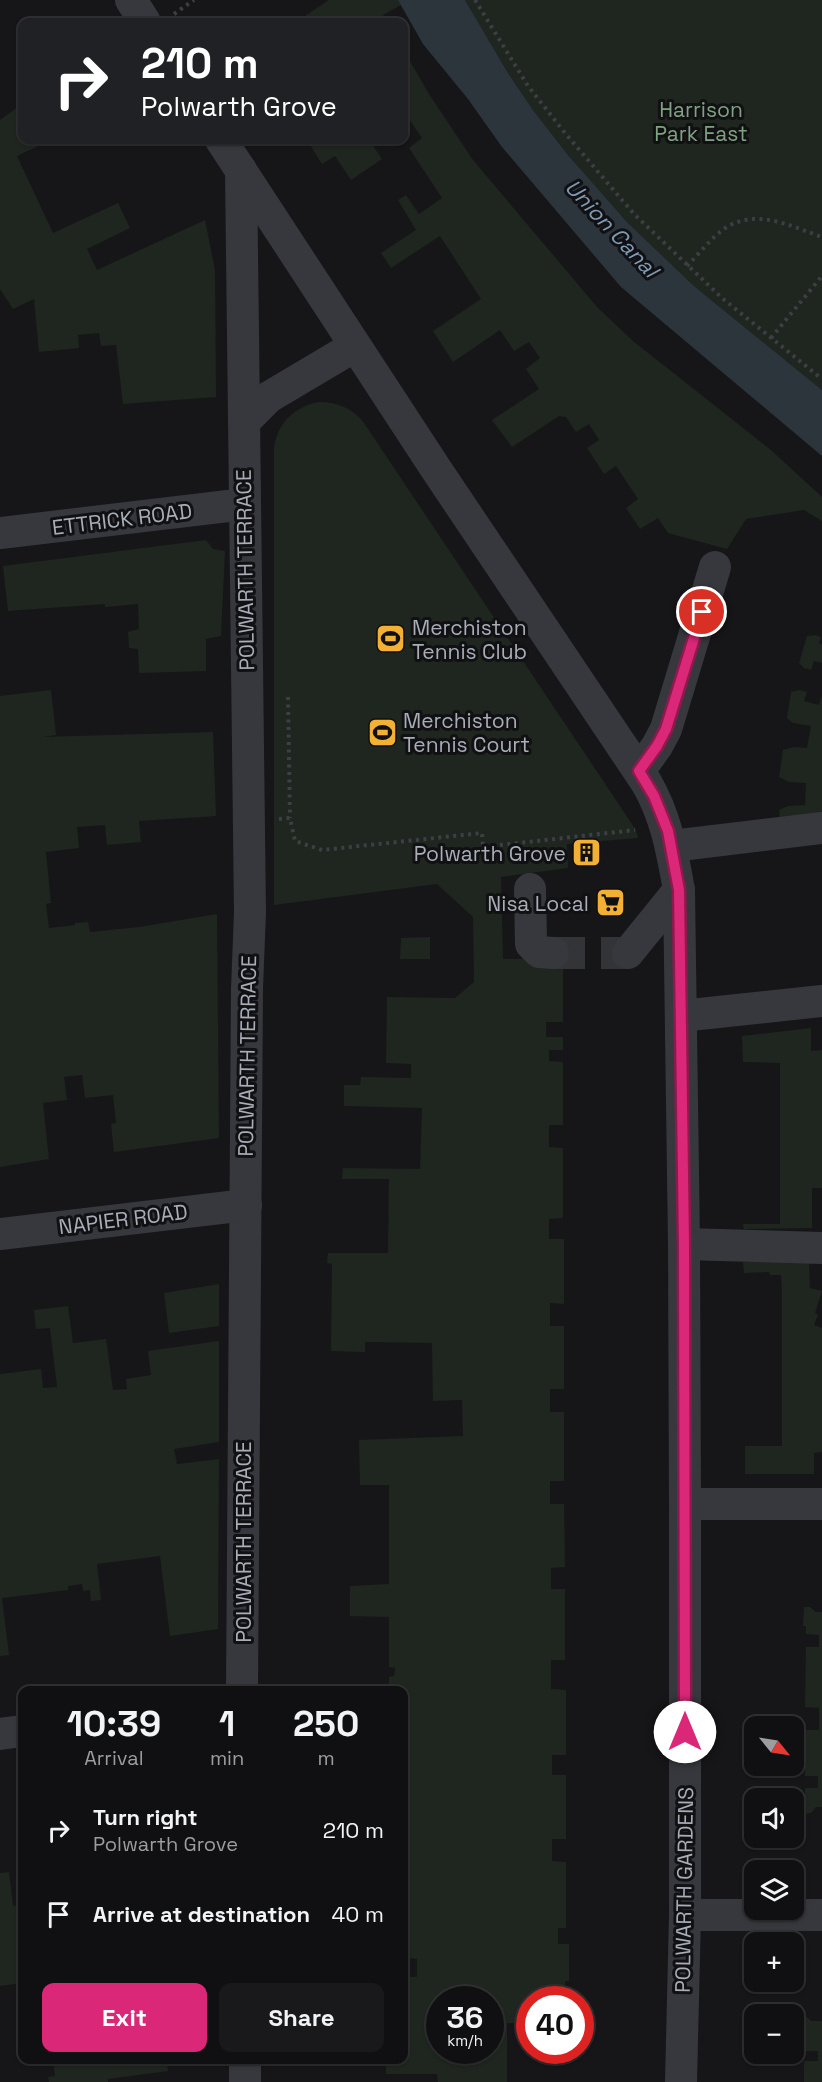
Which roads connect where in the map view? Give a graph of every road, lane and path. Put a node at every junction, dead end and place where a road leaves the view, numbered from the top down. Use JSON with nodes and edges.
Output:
{"nodes":[{"id":1,"x":131,"y":0,"type":"edge"},
{"id":2,"x":194,"y":0,"type":"edge"},
{"id":3,"x":475,"y":0,"type":"edge"},
{"id":4,"x":157,"y":18,"type":"edge"},
{"id":5,"x":160,"y":18,"type":"edge"},
{"id":6,"x":224,"y":144,"type":"edge"},
{"id":7,"x":241,"y":170,"type":"junction"},
{"id":8,"x":284,"y":237,"type":"junction"},
{"id":9,"x":822,"y":237,"type":"edge"},
{"id":10,"x":687,"y":266,"type":"junction"},
{"id":11,"x":822,"y":276,"type":"edge"},
{"id":12,"x":242,"y":277,"type":"junction"},
{"id":13,"x":771,"y":338,"type":"junction"},
{"id":14,"x":356,"y":346,"type":"junction"},
{"id":15,"x":822,"y":379,"type":"edge"},
{"id":16,"x":244,"y":422,"type":"junction"},
{"id":17,"x":244,"y":504,"type":"junction"},
{"id":18,"x":0,"y":533,"type":"edge"},
{"id":19,"x":715,"y":567,"type":"dead end"},
{"id":20,"x":288,"y":697,"type":"dead end"},
{"id":21,"x":647,"y":783,"type":"junction"},
{"id":22,"x":248,"y":816,"type":"junction"},
{"id":23,"x":290,"y":818,"type":"junction"},
{"id":24,"x":822,"y":828,"type":"edge"},
{"id":25,"x":672,"y":846,"type":"junction"},
{"id":26,"x":530,"y":889,"type":"dead end"},
{"id":27,"x":679,"y":890,"type":"junction"},
{"id":28,"x":553,"y":953,"type":"tunnel mouth"},
{"id":29,"x":628,"y":953,"type":"dead end"},
{"id":30,"x":822,"y":1001,"type":"edge"},
{"id":31,"x":681,"y":1016,"type":"junction"},
{"id":32,"x":246,"y":1205,"type":"junction"},
{"id":33,"x":0,"y":1234,"type":"edge"},
{"id":34,"x":684,"y":1245,"type":"junction"},
{"id":35,"x":822,"y":1248,"type":"edge"},
{"id":36,"x":685,"y":1504,"type":"junction"},
{"id":37,"x":822,"y":1504,"type":"edge"},
{"id":38,"x":242,"y":1686,"type":"edge"},
{"id":39,"x":18,"y":1732,"type":"edge"},
{"id":40,"x":0,"y":1734,"type":"edge"},
{"id":41,"x":685,"y":1915,"type":"junction"},
{"id":42,"x":822,"y":1915,"type":"edge"},
{"id":43,"x":245,"y":2064,"type":"edge"},
{"id":44,"x":245,"y":2082,"type":"edge"},
{"id":45,"x":681,"y":2082,"type":"edge"}],
"edges":[{"from":1,"to":4,"type":"street"},
{"from":2,"to":5,"type":"path"},
{"from":3,"to":10,"type":"path"},
{"from":6,"to":7,"type":"street"},
{"from":7,"to":8,"type":"street"},
{"from":7,"to":12,"type":"street","name":"POLWARTH TERRACE"},
{"from":8,"to":12,"type":"street"},
{"from":8,"to":14,"type":"street"},
{"from":9,"to":10,"type":"path"},
{"from":10,"to":13,"type":"path"},
{"from":11,"to":13,"type":"path"},
{"from":12,"to":16,"type":"street","name":"POLWARTH TERRACE"},
{"from":13,"to":15,"type":"path"},
{"from":14,"to":16,"type":"street"},
{"from":14,"to":21,"type":"street"},
{"from":16,"to":17,"type":"street","name":"POLWARTH TERRACE"},
{"from":17,"to":18,"type":"street","name":"ETTRICK ROAD"},
{"from":17,"to":22,"type":"street","name":"POLWARTH TERRACE"},
{"from":19,"to":21,"type":"street"},
{"from":20,"to":23,"type":"path"},
{"from":21,"to":23,"type":"path"},
{"from":21,"to":25,"type":"street","name":"POLWARTH GARDENS"},
{"from":22,"to":23,"type":"path"},
{"from":22,"to":32,"type":"street","name":"POLWARTH TERRACE"},
{"from":24,"to":25,"type":"street"},
{"from":25,"to":27,"type":"street","name":"POLWARTH GARDENS"},
{"from":26,"to":28,"type":"street"},
{"from":27,"to":29,"type":"street"},
{"from":27,"to":31,"type":"street","name":"POLWARTH GARDENS"},
{"from":30,"to":31,"type":"street"},
{"from":31,"to":34,"type":"street","name":"POLWARTH GARDENS"},
{"from":32,"to":33,"type":"street","name":"NAPIER ROAD"},
{"from":32,"to":38,"type":"street","name":"POLWARTH TERRACE"},
{"from":34,"to":35,"type":"street"},
{"from":34,"to":36,"type":"street","name":"POLWARTH GARDENS"},
{"from":36,"to":37,"type":"street"},
{"from":36,"to":41,"type":"street","name":"POLWARTH GARDENS"},
{"from":39,"to":40,"type":"street"},
{"from":41,"to":42,"type":"street"},
{"from":41,"to":45,"type":"street","name":"POLWARTH GARDENS"},
{"from":43,"to":44,"type":"street"}]}
